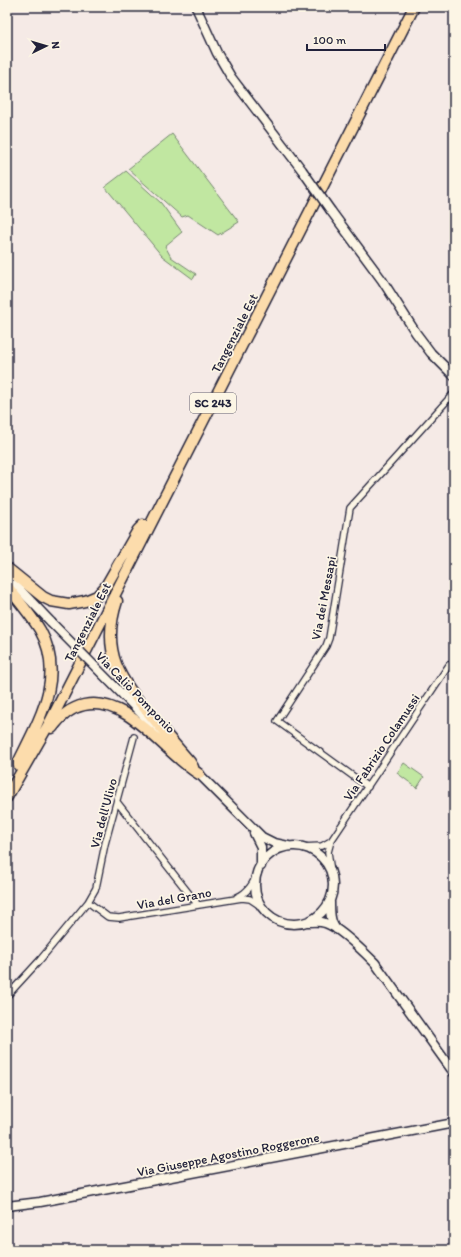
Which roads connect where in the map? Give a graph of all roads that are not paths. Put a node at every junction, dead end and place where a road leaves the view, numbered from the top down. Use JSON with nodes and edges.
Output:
{"nodes":[{"id":1,"x":196,"y":7,"type":"edge"},
{"id":2,"x":406,"y":7,"type":"edge"},
{"id":3,"x":414,"y":7,"type":"edge"},
{"id":4,"x":454,"y":376,"type":"edge"},
{"id":5,"x":454,"y":393,"type":"edge"},
{"id":6,"x":143,"y":525,"type":"junction"},
{"id":7,"x":144,"y":539,"type":"junction"},
{"id":8,"x":7,"y":568,"type":"edge"},
{"id":9,"x":7,"y":576,"type":"edge"},
{"id":10,"x":7,"y":586,"type":"edge"},
{"id":11,"x":449,"y":665,"type":"dead end"},
{"id":12,"x":134,"y":737,"type":"dead end"},
{"id":13,"x":19,"y":766,"type":"junction"},
{"id":14,"x":196,"y":771,"type":"junction"},
{"id":15,"x":19,"y":778,"type":"junction"},
{"id":16,"x":7,"y":784,"type":"edge"},
{"id":17,"x":368,"y":787,"type":"junction"},
{"id":18,"x":7,"y":797,"type":"edge"},
{"id":19,"x":117,"y":802,"type":"junction"},
{"id":20,"x":248,"y":824,"type":"junction"},
{"id":21,"x":331,"y":841,"type":"junction"},
{"id":22,"x":289,"y":847,"type":"junction"},
{"id":23,"x":301,"y":847,"type":"junction"},
{"id":24,"x":259,"y":869,"type":"junction"},
{"id":25,"x":331,"y":872,"type":"junction"},
{"id":26,"x":233,"y":899,"type":"junction"},
{"id":27,"x":330,"y":900,"type":"junction"},
{"id":28,"x":88,"y":902,"type":"junction"},
{"id":29,"x":198,"y":905,"type":"junction"},
{"id":30,"x":262,"y":907,"type":"junction"},
{"id":31,"x":300,"y":923,"type":"junction"},
{"id":32,"x":336,"y":930,"type":"junction"},
{"id":33,"x":7,"y":996,"type":"edge"},
{"id":34,"x":454,"y":1073,"type":"edge"},
{"id":35,"x":454,"y":1123,"type":"edge"},
{"id":36,"x":7,"y":1206,"type":"edge"}],
"edges":[{"from":1,"to":4,"type":"street","bridge":true},
{"from":2,"to":6,"type":"highway","name":"Tangenziale Est","number":"SC 243"},
{"from":3,"to":7,"type":"highway","name":"Tangenziale Est","number":"SC 243"},
{"from":5,"to":17,"type":"street","name":"Via dei Messapi"},
{"from":6,"to":8,"type":"highway"},
{"from":6,"to":13,"type":"highway","name":"Tangenziale Est","number":"SC 243"},
{"from":7,"to":14,"type":"highway"},
{"from":7,"to":15,"type":"highway","name":"Tangenziale Est","number":"SC 243"},
{"from":9,"to":14,"type":"street","name":"Via Caliò Pomponio","bridge":true},
{"from":10,"to":13,"type":"highway"},
{"from":11,"to":17,"type":"street","name":"Via Fabrizio Colamussi"},
{"from":12,"to":19,"type":"street","name":"Via dell'Ulivo"},
{"from":13,"to":16,"type":"highway","name":"Tangenziale Est","number":"SC 243"},
{"from":14,"to":15,"type":"highway"},
{"from":14,"to":20,"type":"street","name":"Via Caliò Pomponio"},
{"from":15,"to":18,"type":"highway","name":"Tangenziale Est","number":"SC 243"},
{"from":17,"to":21,"type":"street","name":"Via Fabrizio Colamussi"},
{"from":19,"to":28,"type":"street","name":"Via dell'Ulivo"},
{"from":19,"to":29,"type":"street"},
{"from":20,"to":22,"type":"street","name":"Via Caliò Pomponio"},
{"from":20,"to":24,"type":"street","name":"Via Caliò Pomponio"},
{"from":21,"to":23,"type":"street"},
{"from":21,"to":25,"type":"street"},
{"from":22,"to":23,"type":"street","name":"Via Caliò Pomponio"},
{"from":22,"to":24,"type":"street","name":"Via Caliò Pomponio"},
{"from":23,"to":25,"type":"street","name":"Via Caliò Pomponio"},
{"from":24,"to":26,"type":"street"},
{"from":24,"to":30,"type":"street","name":"Via Caliò Pomponio"},
{"from":25,"to":27,"type":"street"},
{"from":26,"to":29,"type":"street","name":"Via del Grano"},
{"from":26,"to":30,"type":"street"},
{"from":27,"to":31,"type":"street"},
{"from":27,"to":32,"type":"street"},
{"from":28,"to":29,"type":"street","name":"Via del Grano"},
{"from":28,"to":33,"type":"street","name":"Via dell'Ulivo"},
{"from":30,"to":31,"type":"street"},
{"from":31,"to":32,"type":"street"},
{"from":32,"to":34,"type":"street"},
{"from":35,"to":36,"type":"street","name":"Via Giuseppe Agostino Roggerone"}]}
